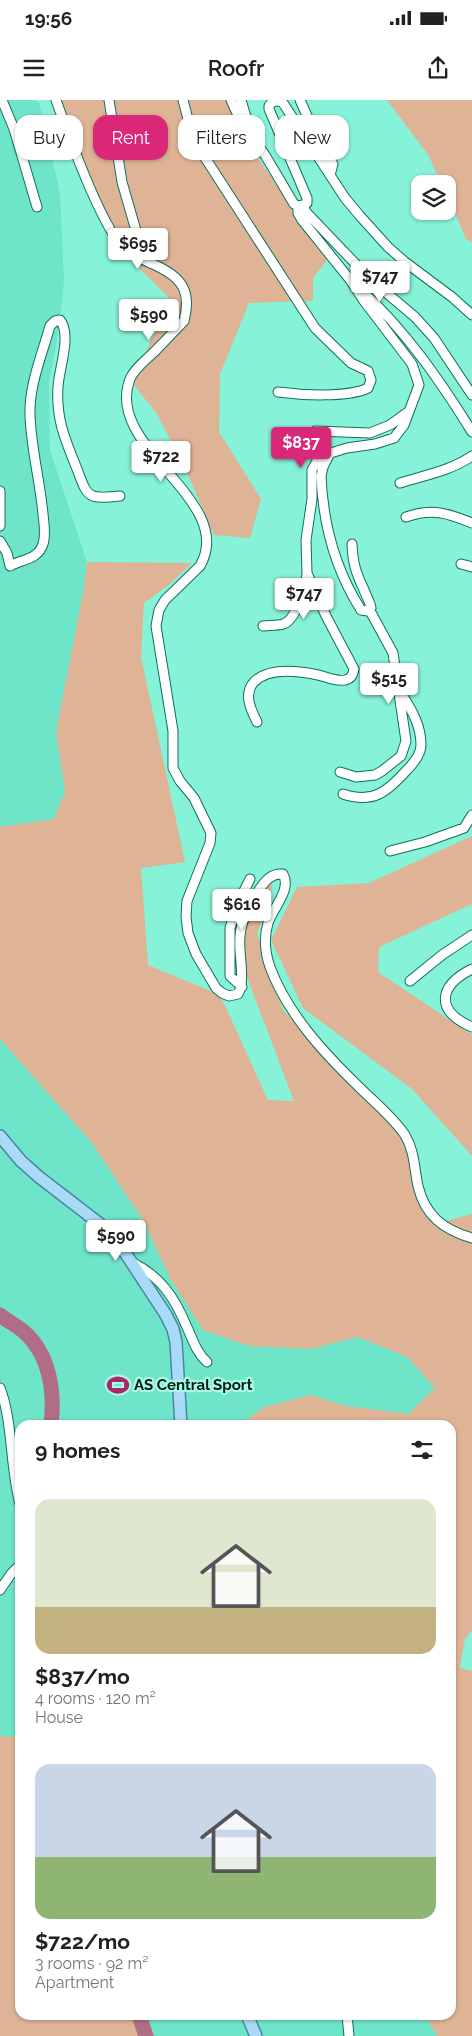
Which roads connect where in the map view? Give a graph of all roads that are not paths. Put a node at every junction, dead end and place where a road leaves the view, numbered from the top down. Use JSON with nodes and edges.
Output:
{"nodes":[{"id":1,"x":2,"y":100,"type":"edge"},
{"id":2,"x":56,"y":100,"type":"edge"},
{"id":3,"x":109,"y":100,"type":"edge"},
{"id":4,"x":183,"y":100,"type":"edge"},
{"id":5,"x":231,"y":100,"type":"edge"},
{"id":6,"x":241,"y":100,"type":"edge"},
{"id":7,"x":300,"y":100,"type":"edge"},
{"id":8,"x":271,"y":101,"type":"edge"},
{"id":9,"x":239,"y":115,"type":"edge"},
{"id":10,"x":246,"y":115,"type":"edge"},
{"id":11,"x":265,"y":155,"type":"edge"},
{"id":12,"x":330,"y":175,"type":"junction"},
{"id":13,"x":300,"y":206,"type":"junction"},
{"id":14,"x":37,"y":207,"type":"dead end"},
{"id":15,"x":133,"y":251,"type":"junction"},
{"id":16,"x":351,"y":281,"type":"junction"},
{"id":17,"x":472,"y":315,"type":"edge"},
{"id":18,"x":278,"y":392,"type":"dead end"},
{"id":19,"x":472,"y":395,"type":"edge"},
{"id":20,"x":408,"y":412,"type":"junction"},
{"id":21,"x":316,"y":431,"type":"dead end"},
{"id":22,"x":472,"y":432,"type":"edge"},
{"id":23,"x":330,"y":453,"type":"junction"},
{"id":24,"x":472,"y":456,"type":"edge"},
{"id":25,"x":400,"y":484,"type":"dead end"},
{"id":26,"x":0,"y":491,"type":"edge"},
{"id":27,"x":120,"y":496,"type":"dead end"},
{"id":28,"x":406,"y":516,"type":"dead end"},
{"id":29,"x":472,"y":523,"type":"edge"},
{"id":30,"x":0,"y":526,"type":"edge"},
{"id":31,"x":0,"y":541,"type":"edge"},
{"id":32,"x":352,"y":544,"type":"dead end"},
{"id":33,"x":460,"y":564,"type":"dead end"},
{"id":34,"x":472,"y":567,"type":"edge"},
{"id":35,"x":307,"y":573,"type":"junction"},
{"id":36,"x":370,"y":609,"type":"junction"},
{"id":37,"x":263,"y":626,"type":"dead end"},
{"id":38,"x":399,"y":691,"type":"junction"},
{"id":39,"x":257,"y":722,"type":"dead end"},
{"id":40,"x":340,"y":772,"type":"dead end"},
{"id":41,"x":343,"y":794,"type":"dead end"},
{"id":42,"x":472,"y":815,"type":"edge"},
{"id":43,"x":390,"y":851,"type":"dead end"},
{"id":44,"x":250,"y":879,"type":"dead end"},
{"id":45,"x":472,"y":936,"type":"edge"},
{"id":46,"x":472,"y":969,"type":"edge"},
{"id":47,"x":410,"y":981,"type":"dead end"},
{"id":48,"x":242,"y":987,"type":"junction"},
{"id":49,"x":472,"y":1027,"type":"edge"},
{"id":50,"x":0,"y":1136,"type":"edge"},
{"id":51,"x":472,"y":1238,"type":"edge"},
{"id":52,"x":135,"y":1264,"type":"junction"},
{"id":53,"x":207,"y":1362,"type":"dead end"},
{"id":54,"x":0,"y":1388,"type":"edge"},
{"id":55,"x":180,"y":1420,"type":"edge"},
{"id":56,"x":15,"y":1483,"type":"edge"},
{"id":57,"x":15,"y":1570,"type":"edge"},
{"id":58,"x":0,"y":1590,"type":"edge"},
{"id":59,"x":249,"y":2020,"type":"edge"},
{"id":60,"x":348,"y":2020,"type":"edge"},
{"id":61,"x":256,"y":2036,"type":"edge"},
{"id":62,"x":350,"y":2036,"type":"edge"}],
"edges":[{"from":1,"to":14,"type":"street"},
{"from":2,"to":15,"type":"street"},
{"from":3,"to":15,"type":"street"},
{"from":4,"to":18,"type":"street"},
{"from":5,"to":9,"type":"street"},
{"from":6,"to":10,"type":"street"},
{"from":7,"to":12,"type":"street"},
{"from":8,"to":12,"type":"street"},
{"from":8,"to":13,"type":"street"},
{"from":11,"to":13,"type":"street"},
{"from":12,"to":17,"type":"street"},
{"from":13,"to":16,"type":"street"},
{"from":13,"to":19,"type":"street"},
{"from":15,"to":48,"type":"street"},
{"from":16,"to":20,"type":"street"},
{"from":16,"to":22,"type":"street"},
{"from":20,"to":21,"type":"street"},
{"from":20,"to":23,"type":"street"},
{"from":23,"to":35,"type":"street"},
{"from":23,"to":36,"type":"street"},
{"from":24,"to":25,"type":"street"},
{"from":26,"to":30,"type":"street"},
{"from":27,"to":31,"type":"street"},
{"from":28,"to":29,"type":"street"},
{"from":32,"to":36,"type":"street"},
{"from":33,"to":34,"type":"street"},
{"from":35,"to":37,"type":"street"},
{"from":35,"to":39,"type":"street"},
{"from":36,"to":38,"type":"street"},
{"from":38,"to":40,"type":"street"},
{"from":38,"to":41,"type":"street"},
{"from":42,"to":43,"type":"street"},
{"from":44,"to":48,"type":"street"},
{"from":45,"to":47,"type":"street"},
{"from":46,"to":49,"type":"street"},
{"from":48,"to":51,"type":"street"},
{"from":50,"to":52,"type":"main road"},
{"from":52,"to":53,"type":"street"},
{"from":52,"to":55,"type":"main road"},
{"from":54,"to":56,"type":"street"},
{"from":57,"to":58,"type":"street"},
{"from":59,"to":61,"type":"main road"},
{"from":60,"to":62,"type":"street"}]}
